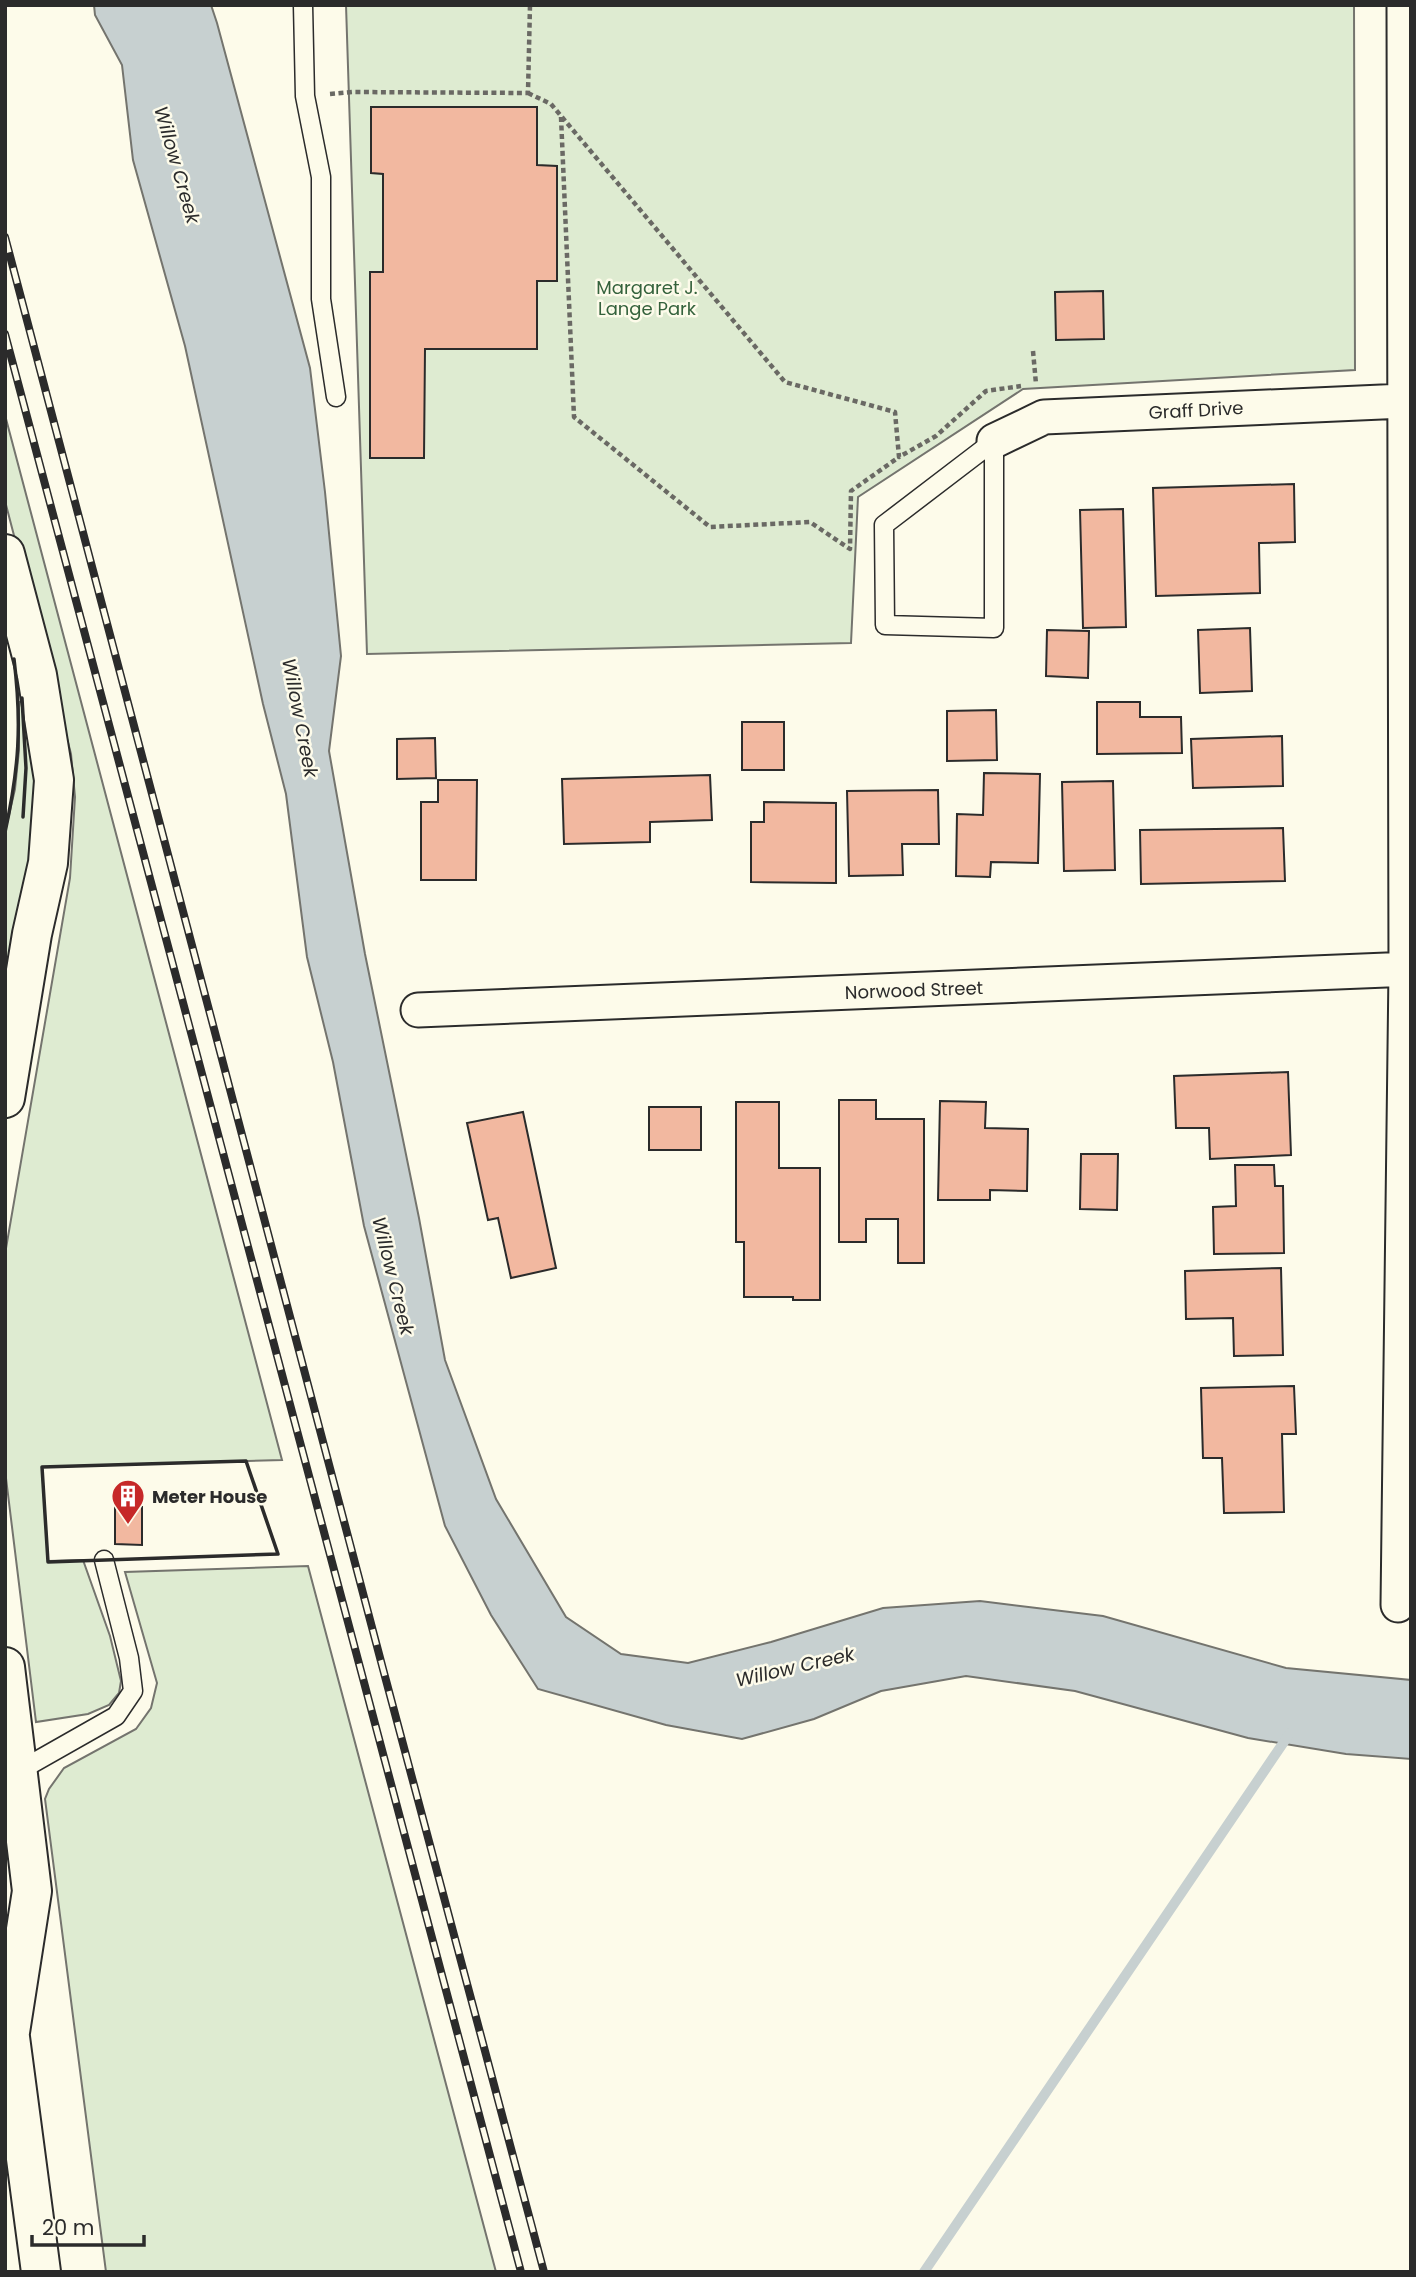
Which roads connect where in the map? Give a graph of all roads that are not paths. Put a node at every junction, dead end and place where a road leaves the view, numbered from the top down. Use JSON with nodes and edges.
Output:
{"nodes":[{"id":1,"x":303,"y":5,"type":"edge"},
{"id":2,"x":1404,"y":5,"type":"edge"},
{"id":3,"x":336,"y":397,"type":"dead end"},
{"id":4,"x":1404,"y":401,"type":"junction"},
{"id":5,"x":994,"y":441,"type":"junction"},
{"id":6,"x":5,"y":554,"type":"edge"},
{"id":7,"x":1408,"y":970,"type":"edge"},
{"id":8,"x":418,"y":1010,"type":"dead end"},
{"id":9,"x":5,"y":1098,"type":"edge"},
{"id":10,"x":104,"y":1560,"type":"dead end"},
{"id":11,"x":1398,"y":1605,"type":"dead end"},
{"id":12,"x":5,"y":1667,"type":"edge"},
{"id":13,"x":19,"y":1771,"type":"junction"},
{"id":14,"x":8,"y":2016,"type":"edge"},
{"id":15,"x":41,"y":2272,"type":"edge"}],
"edges":[{"from":1,"to":3,"type":"lane"},
{"from":2,"to":4,"type":"street"},
{"from":4,"to":5,"type":"street","name":"Graff Drive"},
{"from":4,"to":7,"type":"street"},
{"from":5,"to":5,"type":"lane"},
{"from":6,"to":9,"type":"main road"},
{"from":7,"to":8,"type":"street","name":"Norwood Street"},
{"from":7,"to":11,"type":"street"},
{"from":10,"to":13,"type":"lane"},
{"from":12,"to":13,"type":"main road"},
{"from":13,"to":14,"type":"main road"},
{"from":14,"to":15,"type":"main road"}]}
